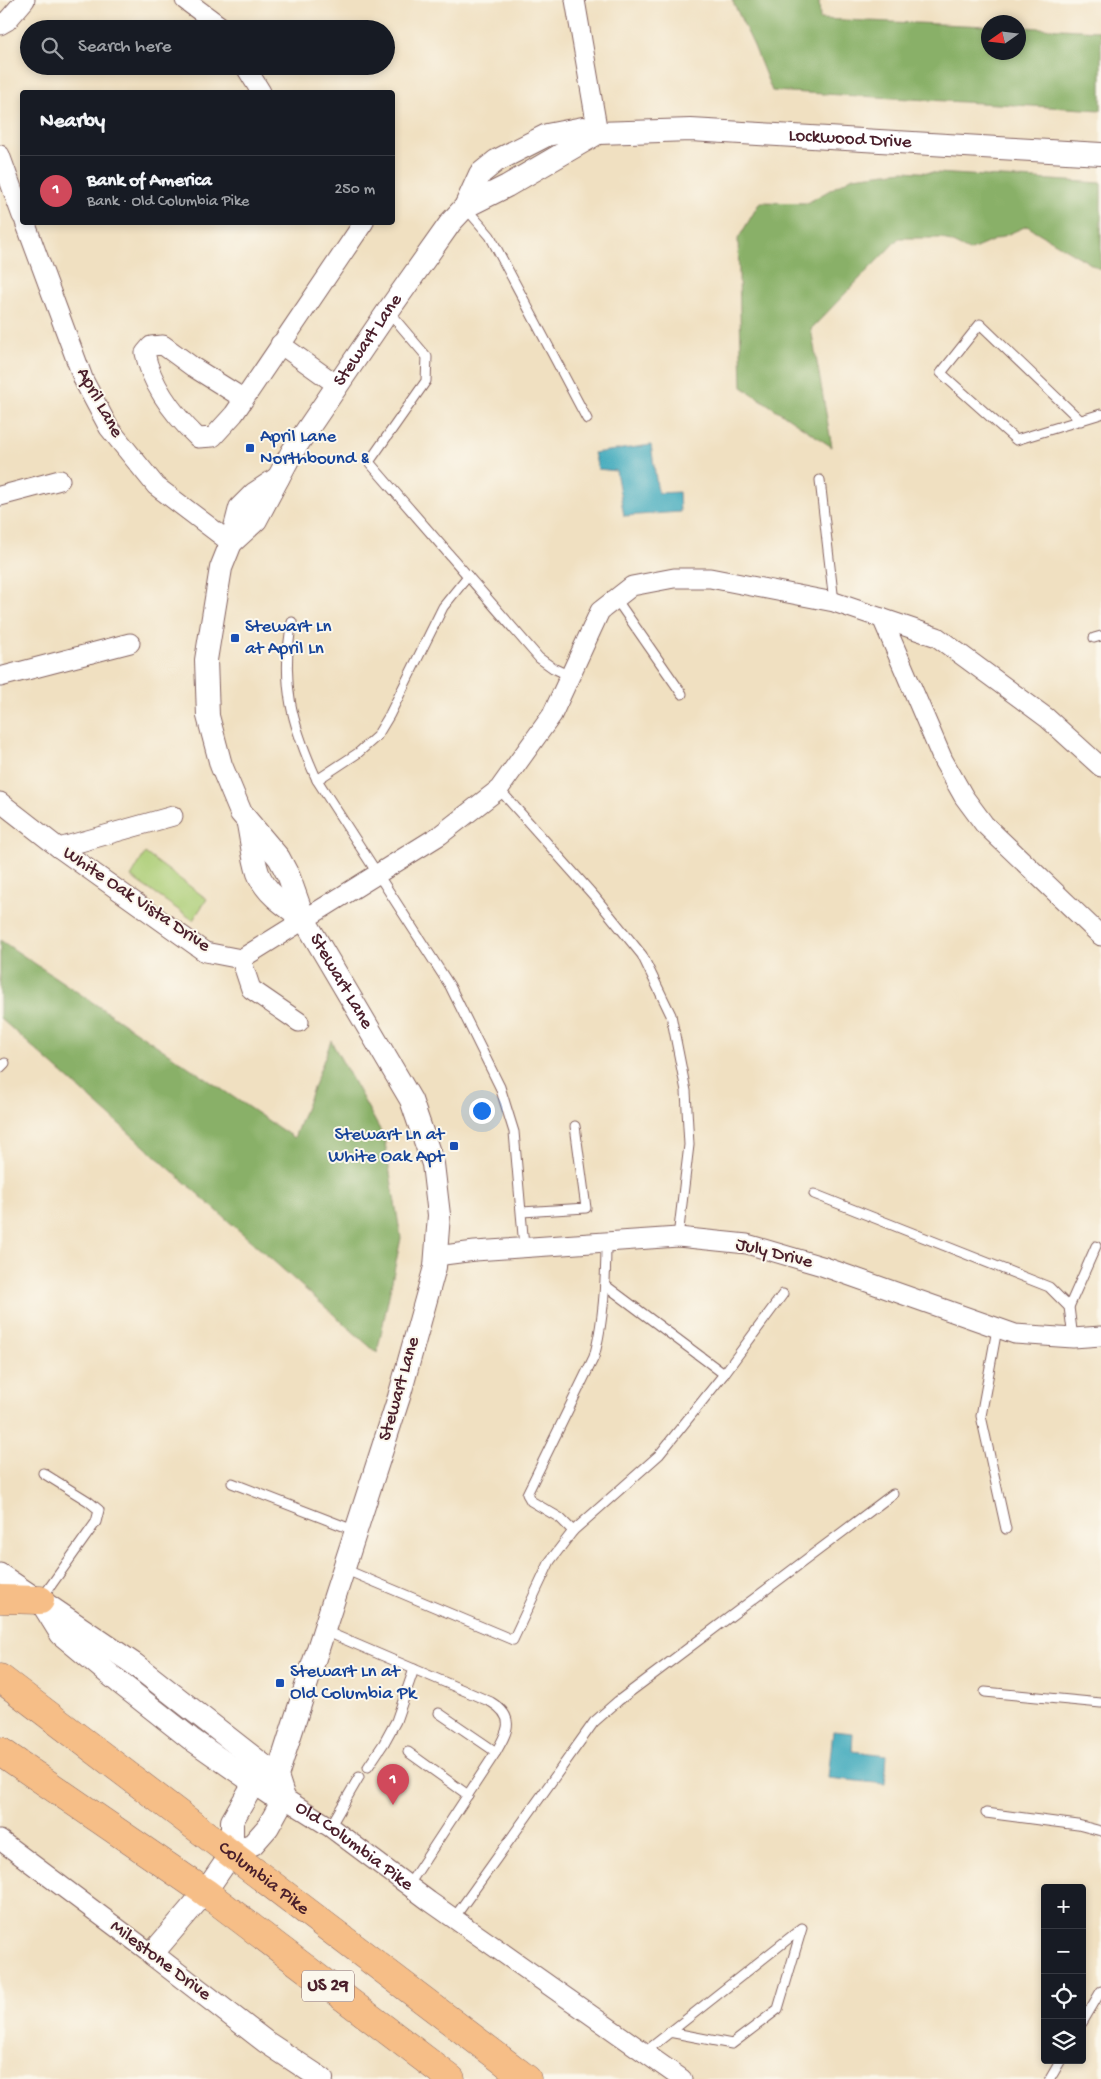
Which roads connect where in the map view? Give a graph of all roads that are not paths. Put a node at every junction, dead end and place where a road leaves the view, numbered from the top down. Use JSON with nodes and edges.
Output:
{"nodes":[{"id":1,"x":25,"y":0,"type":"edge"},
{"id":2,"x":185,"y":0,"type":"edge"},
{"id":3,"x":575,"y":0,"type":"edge"},
{"id":4,"x":212,"y":20,"type":"edge"},
{"id":5,"x":0,"y":25,"type":"edge"},
{"id":6,"x":251,"y":75,"type":"edge"},
{"id":7,"x":260,"y":90,"type":"edge"},
{"id":8,"x":598,"y":133,"type":"junction"},
{"id":9,"x":1101,"y":154,"type":"edge"},
{"id":10,"x":0,"y":155,"type":"edge"},
{"id":11,"x":465,"y":207,"type":"junction"},
{"id":12,"x":20,"y":210,"type":"edge"},
{"id":13,"x":26,"y":225,"type":"edge"},
{"id":14,"x":362,"y":225,"type":"edge"},
{"id":15,"x":388,"y":311,"type":"junction"},
{"id":16,"x":280,"y":344,"type":"junction"},
{"id":17,"x":337,"y":385,"type":"junction"},
{"id":18,"x":244,"y":399,"type":"junction"},
{"id":19,"x":1101,"y":414,"type":"edge"},
{"id":20,"x":587,"y":418,"type":"dead end"},
{"id":21,"x":1082,"y":421,"type":"junction"},
{"id":22,"x":60,"y":480,"type":"dead end"},
{"id":23,"x":820,"y":480,"type":"dead end"},
{"id":24,"x":0,"y":496,"type":"edge"},
{"id":25,"x":231,"y":543,"type":"junction"},
{"id":26,"x":468,"y":576,"type":"junction"},
{"id":27,"x":616,"y":599,"type":"junction"},
{"id":28,"x":834,"y":602,"type":"junction"},
{"id":29,"x":882,"y":618,"type":"junction"},
{"id":30,"x":292,"y":622,"type":"dead end"},
{"id":31,"x":130,"y":644,"type":"dead end"},
{"id":32,"x":570,"y":676,"type":"junction"},
{"id":33,"x":0,"y":677,"type":"edge"},
{"id":34,"x":682,"y":694,"type":"dead end"},
{"id":35,"x":1101,"y":767,"type":"edge"},
{"id":36,"x":317,"y":780,"type":"junction"},
{"id":37,"x":499,"y":789,"type":"junction"},
{"id":38,"x":0,"y":802,"type":"edge"},
{"id":39,"x":173,"y":816,"type":"dead end"},
{"id":40,"x":59,"y":848,"type":"junction"},
{"id":41,"x":376,"y":874,"type":"junction"},
{"id":42,"x":304,"y":919,"type":"junction"},
{"id":43,"x":1101,"y":936,"type":"edge"},
{"id":44,"x":241,"y":959,"type":"junction"},
{"id":45,"x":299,"y":1022,"type":"dead end"},
{"id":46,"x":575,"y":1126,"type":"dead end"},
{"id":47,"x":814,"y":1194,"type":"dead end"},
{"id":48,"x":522,"y":1212,"type":"junction"},
{"id":49,"x":678,"y":1237,"type":"junction"},
{"id":50,"x":606,"y":1242,"type":"junction"},
{"id":51,"x":1096,"y":1246,"type":"dead end"},
{"id":52,"x":524,"y":1247,"type":"junction"},
{"id":53,"x":436,"y":1256,"type":"junction"},
{"id":54,"x":605,"y":1286,"type":"junction"},
{"id":55,"x":783,"y":1294,"type":"dead end"},
{"id":56,"x":1069,"y":1307,"type":"junction"},
{"id":57,"x":997,"y":1329,"type":"junction"},
{"id":58,"x":1101,"y":1336,"type":"edge"},
{"id":59,"x":1073,"y":1338,"type":"junction"},
{"id":60,"x":724,"y":1374,"type":"junction"},
{"id":61,"x":43,"y":1473,"type":"dead end"},
{"id":62,"x":232,"y":1483,"type":"dead end"},
{"id":63,"x":893,"y":1494,"type":"dead end"},
{"id":64,"x":1006,"y":1529,"type":"dead end"},
{"id":65,"x":573,"y":1530,"type":"junction"},
{"id":66,"x":356,"y":1531,"type":"junction"},
{"id":67,"x":344,"y":1569,"type":"junction"},
{"id":68,"x":0,"y":1573,"type":"edge"},
{"id":69,"x":3,"y":1600,"type":"edge"},
{"id":70,"x":40,"y":1600,"type":"junction"},
{"id":71,"x":324,"y":1631,"type":"junction"},
{"id":72,"x":414,"y":1669,"type":"junction"},
{"id":73,"x":0,"y":1678,"type":"edge"},
{"id":74,"x":985,"y":1692,"type":"dead end"},
{"id":75,"x":1101,"y":1703,"type":"edge"},
{"id":76,"x":439,"y":1713,"type":"dead end"},
{"id":77,"x":0,"y":1751,"type":"edge"},
{"id":78,"x":408,"y":1752,"type":"dead end"},
{"id":79,"x":496,"y":1752,"type":"junction"},
{"id":80,"x":368,"y":1767,"type":"dead end"},
{"id":81,"x":277,"y":1776,"type":"junction"},
{"id":82,"x":359,"y":1777,"type":"dead end"},
{"id":83,"x":254,"y":1783,"type":"junction"},
{"id":84,"x":468,"y":1795,"type":"junction"},
{"id":85,"x":284,"y":1798,"type":"junction"},
{"id":86,"x":986,"y":1813,"type":"dead end"},
{"id":87,"x":330,"y":1827,"type":"junction"},
{"id":88,"x":1101,"y":1831,"type":"edge"},
{"id":89,"x":0,"y":1840,"type":"edge"},
{"id":90,"x":232,"y":1853,"type":"junction"},
{"id":91,"x":408,"y":1886,"type":"junction"},
{"id":92,"x":205,"y":1892,"type":"junction"},
{"id":93,"x":454,"y":1918,"type":"junction"},
{"id":94,"x":152,"y":1954,"type":"junction"},
{"id":95,"x":1101,"y":1991,"type":"edge"},
{"id":96,"x":1085,"y":2019,"type":"edge"},
{"id":97,"x":669,"y":2032,"type":"junction"},
{"id":98,"x":644,"y":2052,"type":"junction"},
{"id":99,"x":1059,"y":2064,"type":"edge"},
{"id":100,"x":322,"y":2079,"type":"edge"},
{"id":101,"x":451,"y":2079,"type":"edge"},
{"id":102,"x":527,"y":2079,"type":"edge"},
{"id":103,"x":682,"y":2079,"type":"edge"},
{"id":104,"x":1050,"y":2079,"type":"edge"}],
"edges":[{"from":1,"to":5,"type":"street"},
{"from":2,"to":4,"type":"street"},
{"from":3,"to":8,"type":"street"},
{"from":6,"to":7,"type":"street"},
{"from":8,"to":9,"type":"street","name":"Lockwood Drive"},
{"from":8,"to":11,"type":"street","name":"Stewart Lane"},
{"from":10,"to":12,"type":"street"},
{"from":11,"to":15,"type":"street","name":"Stewart Lane"},
{"from":11,"to":20,"type":"lane"},
{"from":13,"to":25,"type":"street","name":"April Lane"},
{"from":14,"to":16,"type":"street"},
{"from":15,"to":17,"type":"street","name":"Stewart Lane"},
{"from":15,"to":26,"type":"lane"},
{"from":16,"to":17,"type":"street"},
{"from":16,"to":18,"type":"street"},
{"from":17,"to":25,"type":"street","name":"Stewart Lane"},
{"from":18,"to":18,"type":"street"},
{"from":19,"to":21,"type":"lane"},
{"from":21,"to":21,"type":"lane"},
{"from":22,"to":24,"type":"street"},
{"from":23,"to":28,"type":"lane"},
{"from":25,"to":42,"type":"street","name":"Stewart Lane"},
{"from":26,"to":32,"type":"lane"},
{"from":26,"to":36,"type":"lane"},
{"from":27,"to":28,"type":"street"},
{"from":27,"to":32,"type":"street"},
{"from":27,"to":34,"type":"lane"},
{"from":28,"to":29,"type":"street"},
{"from":29,"to":35,"type":"street"},
{"from":29,"to":43,"type":"street"},
{"from":30,"to":36,"type":"lane"},
{"from":31,"to":33,"type":"street"},
{"from":32,"to":37,"type":"street"},
{"from":36,"to":41,"type":"lane"},
{"from":37,"to":41,"type":"street"},
{"from":37,"to":49,"type":"lane"},
{"from":38,"to":40,"type":"street","name":"White Oak Vista Drive"},
{"from":39,"to":40,"type":"street"},
{"from":40,"to":44,"type":"street","name":"White Oak Vista Drive"},
{"from":41,"to":42,"type":"street"},
{"from":41,"to":48,"type":"lane"},
{"from":42,"to":44,"type":"street"},
{"from":42,"to":53,"type":"street","name":"Stewart Lane"},
{"from":44,"to":45,"type":"street"},
{"from":46,"to":48,"type":"lane"},
{"from":47,"to":56,"type":"lane"},
{"from":48,"to":52,"type":"lane"},
{"from":49,"to":50,"type":"street","name":"July Drive"},
{"from":49,"to":57,"type":"street","name":"July Drive"},
{"from":50,"to":52,"type":"street","name":"July Drive"},
{"from":50,"to":54,"type":"lane"},
{"from":51,"to":56,"type":"lane"},
{"from":52,"to":53,"type":"street","name":"July Drive"},
{"from":53,"to":66,"type":"street","name":"Stewart Lane"},
{"from":54,"to":60,"type":"lane"},
{"from":54,"to":65,"type":"lane"},
{"from":55,"to":60,"type":"lane"},
{"from":56,"to":59,"type":"lane"},
{"from":57,"to":59,"type":"street","name":"July Drive"},
{"from":57,"to":64,"type":"lane"},
{"from":58,"to":59,"type":"street","name":"July Drive"},
{"from":60,"to":65,"type":"lane"},
{"from":61,"to":70,"type":"lane"},
{"from":62,"to":66,"type":"lane"},
{"from":63,"to":93,"type":"lane"},
{"from":65,"to":67,"type":"lane"},
{"from":66,"to":67,"type":"street","name":"Stewart Lane"},
{"from":67,"to":71,"type":"street","name":"Stewart Lane"},
{"from":68,"to":70,"type":"street","name":"Old Columbia Pike"},
{"from":69,"to":70,"type":"highway"},
{"from":70,"to":81,"type":"street","name":"Old Columbia Pike"},
{"from":70,"to":83,"type":"street","name":"Old Columbia Pike"},
{"from":71,"to":72,"type":"lane"},
{"from":71,"to":81,"type":"street","name":"Stewart Lane"},
{"from":72,"to":79,"type":"lane"},
{"from":72,"to":80,"type":"lane"},
{"from":73,"to":90,"type":"highway","name":"Columbia Pike","number":"US 29"},
{"from":74,"to":75,"type":"lane"},
{"from":76,"to":79,"type":"lane"},
{"from":77,"to":92,"type":"highway","number":"US 29"},
{"from":78,"to":84,"type":"lane"},
{"from":79,"to":84,"type":"lane"},
{"from":81,"to":85,"type":"street"},
{"from":82,"to":87,"type":"lane"},
{"from":83,"to":85,"type":"street","name":"Old Columbia Pike"},
{"from":83,"to":90,"type":"street"},
{"from":84,"to":91,"type":"lane"},
{"from":85,"to":87,"type":"street","name":"Old Columbia Pike"},
{"from":85,"to":90,"type":"street"},
{"from":86,"to":88,"type":"lane"},
{"from":87,"to":91,"type":"street","name":"Old Columbia Pike"},
{"from":89,"to":94,"type":"street","name":"Milestone Drive"},
{"from":90,"to":92,"type":"street"},
{"from":90,"to":102,"type":"highway","name":"Columbia Pike","number":"US 29"},
{"from":91,"to":93,"type":"street","name":"Old Columbia Pike"},
{"from":92,"to":94,"type":"street"},
{"from":92,"to":101,"type":"highway","number":"US 29"},
{"from":93,"to":98,"type":"street","name":"Old Columbia Pike"},
{"from":94,"to":100,"type":"street","name":"Milestone Drive"},
{"from":95,"to":96,"type":"lane"},
{"from":97,"to":97,"type":"lane"},
{"from":97,"to":98,"type":"lane"},
{"from":98,"to":103,"type":"street","name":"Old Columbia Pike"},
{"from":99,"to":104,"type":"lane"}]}
